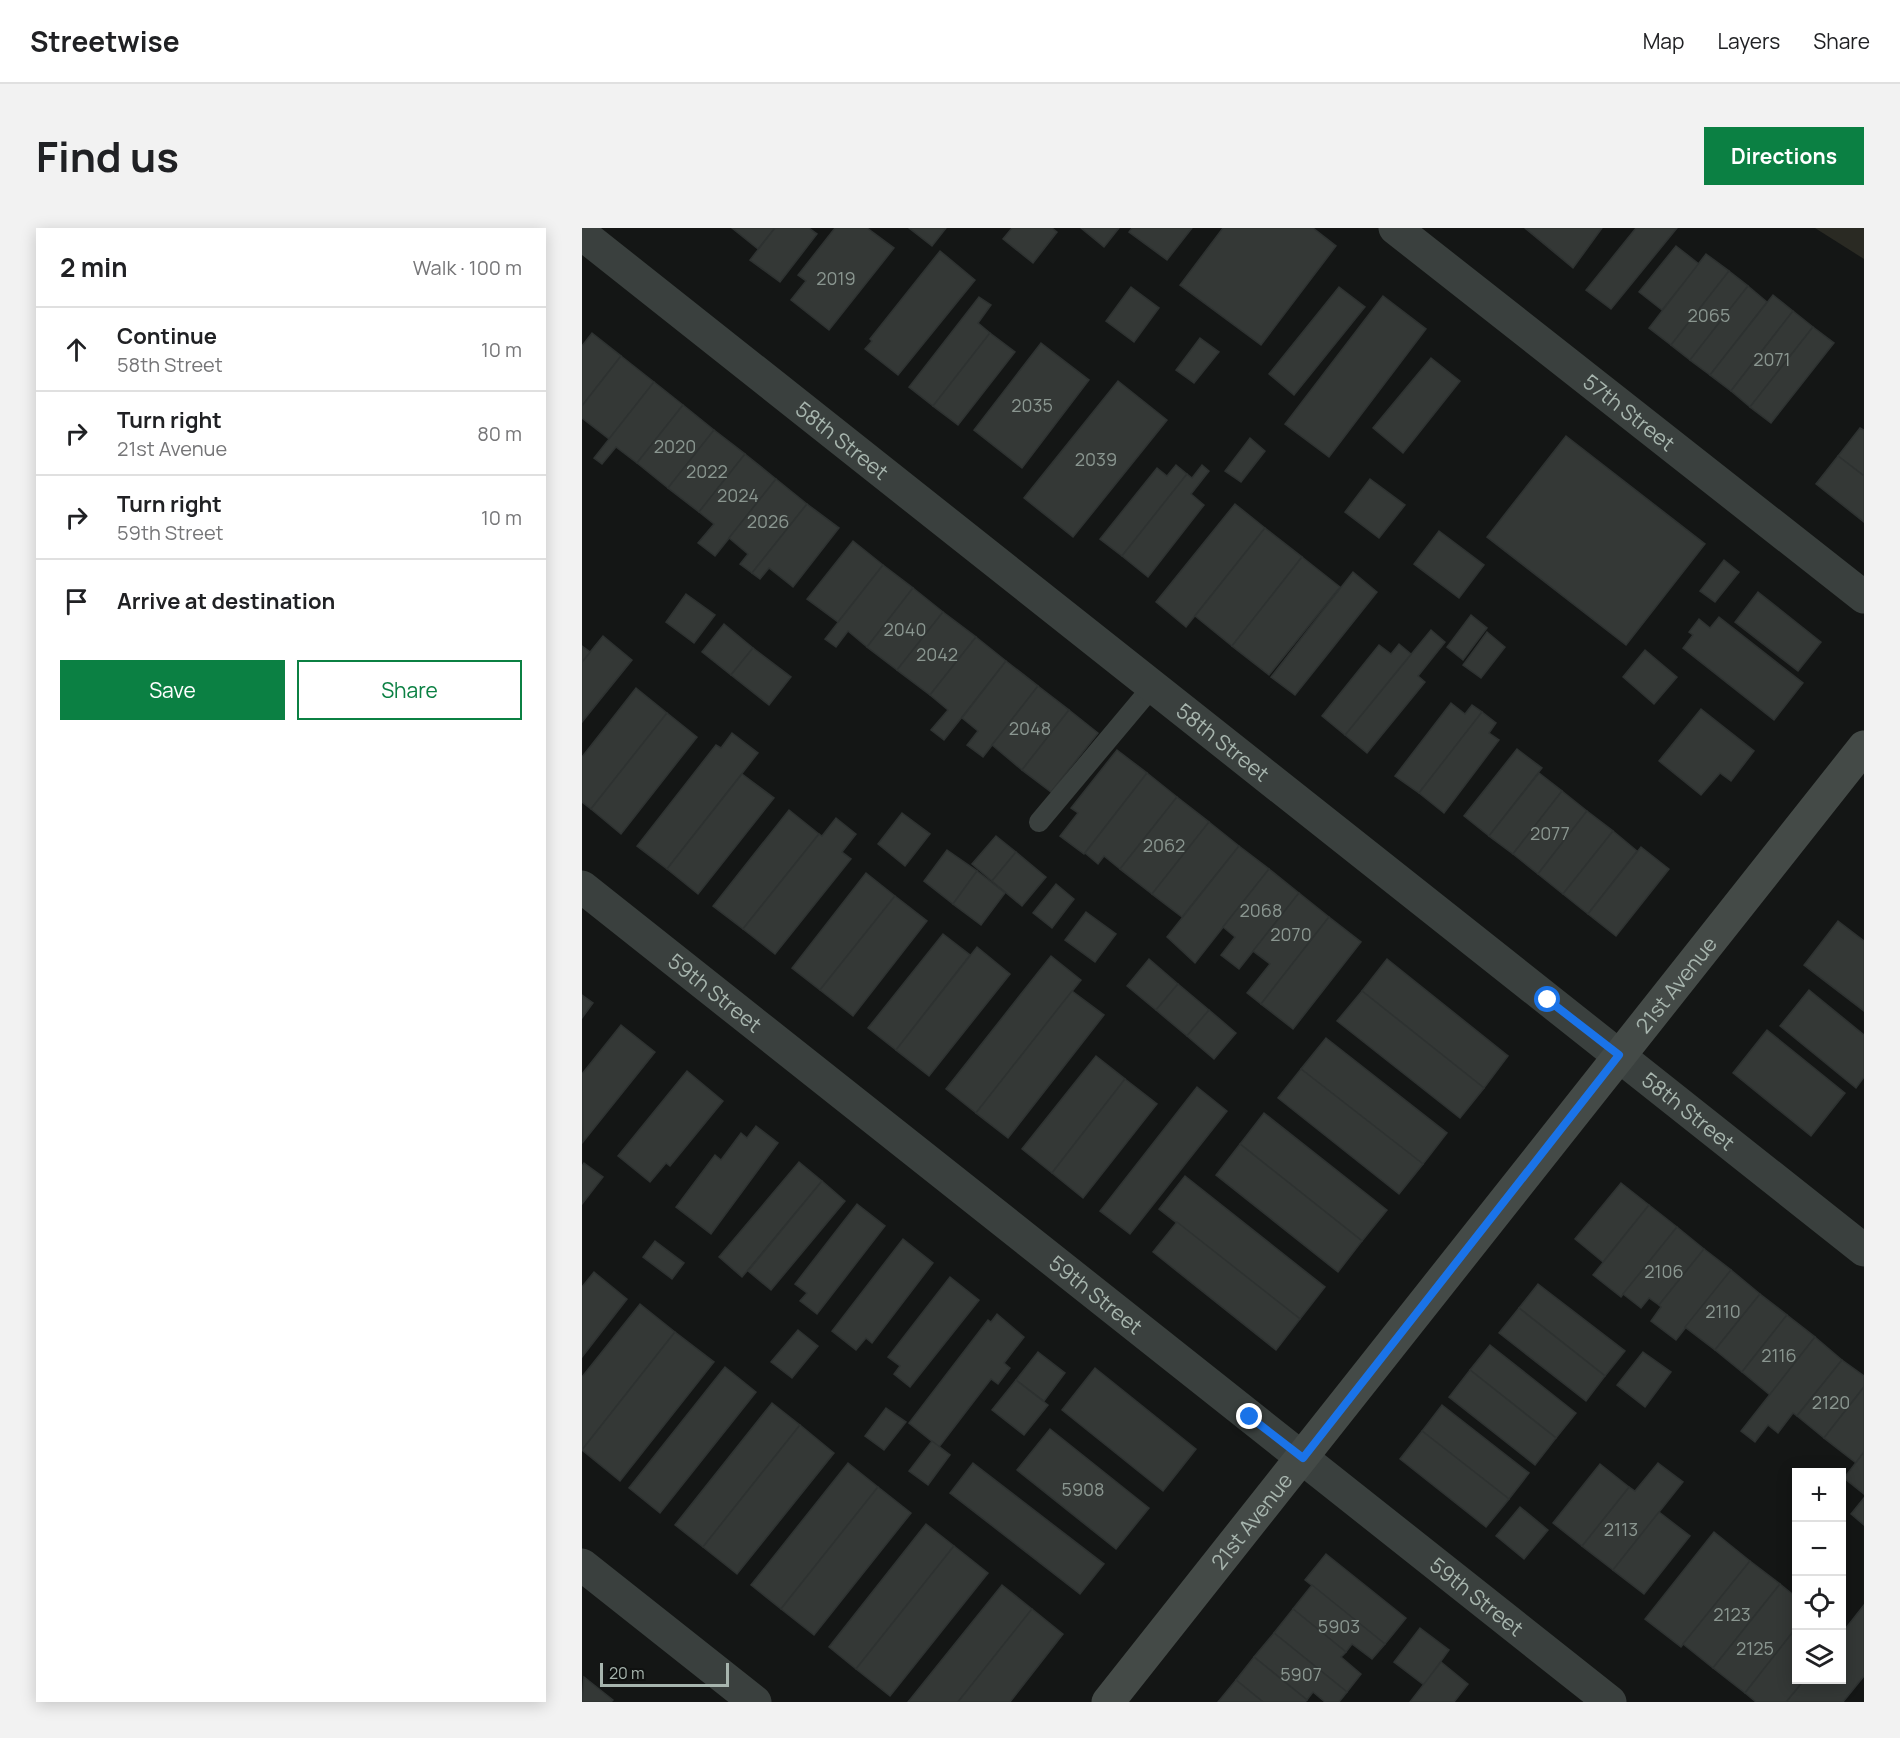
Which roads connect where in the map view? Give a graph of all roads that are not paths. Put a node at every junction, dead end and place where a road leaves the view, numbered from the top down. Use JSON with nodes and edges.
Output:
{"nodes":[{"id":1,"x":1395,"y":228,"type":"edge"},
{"id":2,"x":582,"y":234,"type":"edge"},
{"id":3,"x":1864,"y":597,"type":"edge"},
{"id":4,"x":1153,"y":686,"type":"junction"},
{"id":5,"x":1864,"y":747,"type":"edge"},
{"id":6,"x":1039,"y":822,"type":"dead end"},
{"id":7,"x":582,"y":887,"type":"edge"},
{"id":8,"x":1619,"y":1055,"type":"junction"},
{"id":9,"x":1864,"y":1250,"type":"edge"},
{"id":10,"x":1303,"y":1458,"type":"junction"},
{"id":11,"x":582,"y":1565,"type":"edge"},
{"id":12,"x":755,"y":1702,"type":"edge"},
{"id":13,"x":1108,"y":1702,"type":"edge"},
{"id":14,"x":1610,"y":1702,"type":"edge"}],
"edges":[{"from":1,"to":3,"type":"street","name":"57th Street"},
{"from":2,"to":4,"type":"street","name":"58th Street"},
{"from":4,"to":6,"type":"lane"},
{"from":4,"to":8,"type":"street","name":"58th Street"},
{"from":5,"to":8,"type":"street","name":"21st Avenue"},
{"from":7,"to":10,"type":"street","name":"59th Street"},
{"from":8,"to":9,"type":"street","name":"58th Street"},
{"from":8,"to":10,"type":"street","name":"21st Avenue"},
{"from":10,"to":13,"type":"street","name":"21st Avenue"},
{"from":10,"to":14,"type":"street","name":"59th Street"},
{"from":11,"to":12,"type":"street"}]}
